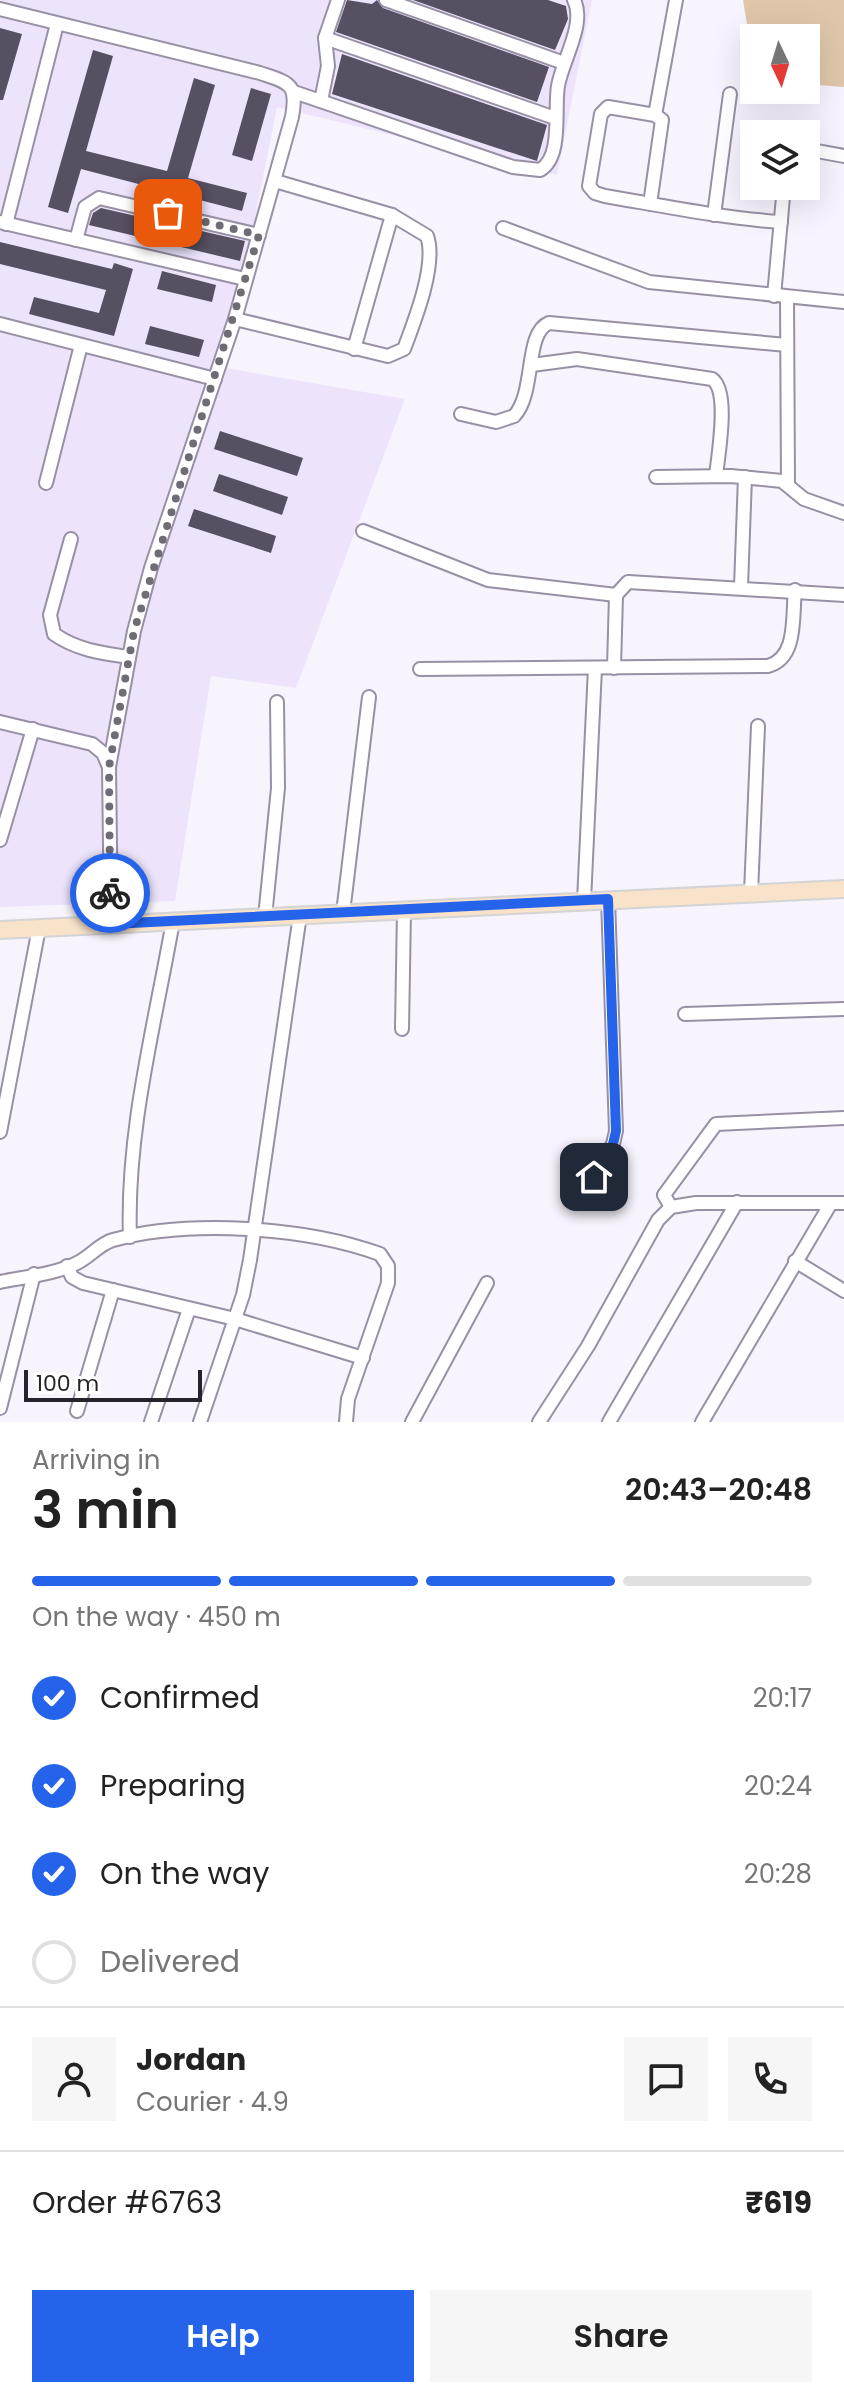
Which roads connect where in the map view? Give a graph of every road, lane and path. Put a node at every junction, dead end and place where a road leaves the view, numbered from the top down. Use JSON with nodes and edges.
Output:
{"nodes":[{"id":1,"x":338,"y":0,"type":"edge"},
{"id":2,"x":386,"y":0,"type":"edge"},
{"id":3,"x":574,"y":0,"type":"edge"},
{"id":4,"x":676,"y":0,"type":"edge"},
{"id":5,"x":0,"y":9,"type":"edge"},
{"id":6,"x":57,"y":24,"type":"junction"},
{"id":7,"x":325,"y":38,"type":"junction"},
{"id":8,"x":564,"y":63,"type":"junction"},
{"id":9,"x":294,"y":92,"type":"junction"},
{"id":10,"x":730,"y":94,"type":"dead end"},
{"id":11,"x":321,"y":101,"type":"junction"},
{"id":12,"x":655,"y":115,"type":"junction"},
{"id":13,"x":555,"y":118,"type":"junction"},
{"id":14,"x":820,"y":152,"type":"edge"},
{"id":15,"x":844,"y":156,"type":"edge"},
{"id":16,"x":275,"y":181,"type":"junction"},
{"id":17,"x":783,"y":200,"type":"edge"},
{"id":18,"x":650,"y":204,"type":"junction"},
{"id":19,"x":392,"y":215,"type":"junction"},
{"id":20,"x":714,"y":215,"type":"junction"},
{"id":21,"x":781,"y":222,"type":"junction"},
{"id":22,"x":3,"y":223,"type":"edge"},
{"id":23,"x":503,"y":228,"type":"dead end"},
{"id":24,"x":259,"y":235,"type":"junction"},
{"id":25,"x":76,"y":240,"type":"junction"},
{"id":26,"x":245,"y":279,"type":"junction"},
{"id":27,"x":780,"y":297,"type":"junction"},
{"id":28,"x":844,"y":302,"type":"edge"},
{"id":29,"x":235,"y":319,"type":"junction"},
{"id":30,"x":0,"y":324,"type":"edge"},
{"id":31,"x":81,"y":345,"type":"junction"},
{"id":32,"x":787,"y":345,"type":"junction"},
{"id":33,"x":354,"y":349,"type":"junction"},
{"id":34,"x":532,"y":365,"type":"junction"},
{"id":35,"x":215,"y":379,"type":"junction"},
{"id":36,"x":461,"y":414,"type":"dead end"},
{"id":37,"x":716,"y":476,"type":"junction"},
{"id":38,"x":656,"y":477,"type":"dead end"},
{"id":39,"x":745,"y":477,"type":"junction"},
{"id":40,"x":46,"y":483,"type":"dead end"},
{"id":41,"x":788,"y":485,"type":"junction"},
{"id":42,"x":844,"y":513,"type":"edge"},
{"id":43,"x":363,"y":531,"type":"dead end"},
{"id":44,"x":71,"y":539,"type":"dead end"},
{"id":45,"x":741,"y":587,"type":"junction"},
{"id":46,"x":795,"y":590,"type":"junction"},
{"id":47,"x":616,"y":595,"type":"junction"},
{"id":48,"x":844,"y":595,"type":"edge"},
{"id":49,"x":129,"y":657,"type":"junction"},
{"id":50,"x":595,"y":668,"type":"junction"},
{"id":51,"x":614,"y":668,"type":"junction"},
{"id":52,"x":420,"y":669,"type":"dead end"},
{"id":53,"x":369,"y":697,"type":"dead end"},
{"id":54,"x":277,"y":702,"type":"dead end"},
{"id":55,"x":0,"y":722,"type":"edge"},
{"id":56,"x":758,"y":726,"type":"dead end"},
{"id":57,"x":33,"y":729,"type":"junction"},
{"id":58,"x":109,"y":767,"type":"junction"},
{"id":59,"x":0,"y":840,"type":"edge"},
{"id":60,"x":844,"y":889,"type":"edge"},
{"id":61,"x":751,"y":893,"type":"junction"},
{"id":62,"x":608,"y":899,"type":"junction"},
{"id":63,"x":584,"y":901,"type":"junction"},
{"id":64,"x":404,"y":910,"type":"junction"},
{"id":65,"x":343,"y":913,"type":"junction"},
{"id":66,"x":300,"y":915,"type":"junction"},
{"id":67,"x":265,"y":917,"type":"junction"},
{"id":68,"x":173,"y":921,"type":"junction"},
{"id":69,"x":111,"y":924,"type":"junction"},
{"id":70,"x":39,"y":928,"type":"junction"},
{"id":71,"x":0,"y":930,"type":"edge"},
{"id":72,"x":844,"y":1009,"type":"edge"},
{"id":73,"x":685,"y":1014,"type":"dead end"},
{"id":74,"x":402,"y":1029,"type":"dead end"},
{"id":75,"x":844,"y":1118,"type":"edge"},
{"id":76,"x":0,"y":1132,"type":"edge"},
{"id":77,"x":594,"y":1177,"type":"dead end"},
{"id":78,"x":737,"y":1202,"type":"junction"},
{"id":79,"x":838,"y":1203,"type":"edge"},
{"id":80,"x":671,"y":1207,"type":"junction"},
{"id":81,"x":255,"y":1229,"type":"junction"},
{"id":82,"x":130,"y":1237,"type":"junction"},
{"id":83,"x":795,"y":1261,"type":"junction"},
{"id":84,"x":67,"y":1266,"type":"junction"},
{"id":85,"x":34,"y":1274,"type":"junction"},
{"id":86,"x":0,"y":1282,"type":"edge"},
{"id":87,"x":487,"y":1283,"type":"dead end"},
{"id":88,"x":113,"y":1290,"type":"junction"},
{"id":89,"x":844,"y":1291,"type":"edge"},
{"id":90,"x":189,"y":1309,"type":"junction"},
{"id":91,"x":235,"y":1319,"type":"junction"},
{"id":92,"x":363,"y":1358,"type":"junction"},
{"id":93,"x":0,"y":1408,"type":"edge"},
{"id":94,"x":77,"y":1411,"type":"dead end"},
{"id":95,"x":151,"y":1422,"type":"edge"},
{"id":96,"x":200,"y":1422,"type":"edge"},
{"id":97,"x":346,"y":1422,"type":"edge"},
{"id":98,"x":412,"y":1422,"type":"edge"},
{"id":99,"x":539,"y":1422,"type":"edge"},
{"id":100,"x":609,"y":1422,"type":"edge"},
{"id":101,"x":702,"y":1422,"type":"edge"}],
"edges":[{"from":1,"to":7,"type":"street"},
{"from":2,"to":8,"type":"street"},
{"from":3,"to":8,"type":"street"},
{"from":4,"to":12,"type":"street"},
{"from":5,"to":6,"type":"street"},
{"from":6,"to":9,"type":"street"},
{"from":6,"to":22,"type":"street"},
{"from":7,"to":11,"type":"street"},
{"from":7,"to":13,"type":"street"},
{"from":8,"to":13,"type":"street"},
{"from":9,"to":11,"type":"street"},
{"from":9,"to":16,"type":"street"},
{"from":10,"to":20,"type":"street"},
{"from":11,"to":13,"type":"street"},
{"from":12,"to":18,"type":"street"},
{"from":12,"to":18,"type":"street"},
{"from":14,"to":15,"type":"street"},
{"from":16,"to":19,"type":"street"},
{"from":16,"to":24,"type":"street"},
{"from":17,"to":21,"type":"street"},
{"from":18,"to":20,"type":"street"},
{"from":19,"to":33,"type":"street"},
{"from":19,"to":33,"type":"street"},
{"from":20,"to":21,"type":"street"},
{"from":21,"to":27,"type":"street"},
{"from":22,"to":25,"type":"street"},
{"from":23,"to":27,"type":"street"},
{"from":24,"to":25,"type":"street"},
{"from":24,"to":26,"type":"street"},
{"from":25,"to":26,"type":"street"},
{"from":26,"to":29,"type":"street"},
{"from":27,"to":28,"type":"street"},
{"from":27,"to":32,"type":"street"},
{"from":29,"to":33,"type":"street"},
{"from":29,"to":35,"type":"street"},
{"from":30,"to":31,"type":"street"},
{"from":31,"to":35,"type":"street"},
{"from":31,"to":40,"type":"street"},
{"from":32,"to":34,"type":"street"},
{"from":32,"to":41,"type":"street"},
{"from":34,"to":36,"type":"street"},
{"from":34,"to":37,"type":"street"},
{"from":35,"to":49,"type":"street"},
{"from":37,"to":38,"type":"street"},
{"from":37,"to":39,"type":"street"},
{"from":39,"to":41,"type":"street"},
{"from":39,"to":45,"type":"street"},
{"from":41,"to":42,"type":"street"},
{"from":43,"to":47,"type":"street"},
{"from":44,"to":49,"type":"street"},
{"from":45,"to":46,"type":"street"},
{"from":45,"to":47,"type":"street"},
{"from":46,"to":48,"type":"street"},
{"from":46,"to":51,"type":"street"},
{"from":47,"to":51,"type":"street"},
{"from":49,"to":58,"type":"street"},
{"from":50,"to":51,"type":"street"},
{"from":50,"to":52,"type":"street"},
{"from":50,"to":63,"type":"street"},
{"from":53,"to":65,"type":"street"},
{"from":54,"to":67,"type":"street"},
{"from":55,"to":57,"type":"street"},
{"from":56,"to":61,"type":"street"},
{"from":57,"to":58,"type":"street"},
{"from":57,"to":59,"type":"street"},
{"from":58,"to":69,"type":"street"},
{"from":60,"to":61,"type":"main road"},
{"from":61,"to":62,"type":"main road"},
{"from":62,"to":63,"type":"main road"},
{"from":62,"to":77,"type":"street"},
{"from":63,"to":64,"type":"main road"},
{"from":64,"to":65,"type":"main road"},
{"from":64,"to":74,"type":"street"},
{"from":65,"to":66,"type":"main road"},
{"from":66,"to":67,"type":"main road"},
{"from":66,"to":81,"type":"street"},
{"from":67,"to":68,"type":"main road"},
{"from":68,"to":69,"type":"main road"},
{"from":68,"to":82,"type":"street"},
{"from":69,"to":70,"type":"main road"},
{"from":70,"to":71,"type":"main road"},
{"from":70,"to":76,"type":"street"},
{"from":72,"to":73,"type":"street"},
{"from":75,"to":80,"type":"street"},
{"from":78,"to":79,"type":"street"},
{"from":78,"to":80,"type":"street"},
{"from":78,"to":100,"type":"street"},
{"from":79,"to":83,"type":"street"},
{"from":80,"to":99,"type":"street"},
{"from":81,"to":82,"type":"street"},
{"from":81,"to":91,"type":"street"},
{"from":81,"to":92,"type":"street"},
{"from":82,"to":84,"type":"street"},
{"from":83,"to":89,"type":"street"},
{"from":83,"to":101,"type":"street"},
{"from":84,"to":85,"type":"street"},
{"from":84,"to":88,"type":"street"},
{"from":85,"to":86,"type":"street"},
{"from":85,"to":93,"type":"street"},
{"from":87,"to":98,"type":"street"},
{"from":88,"to":90,"type":"street"},
{"from":88,"to":94,"type":"street"},
{"from":90,"to":91,"type":"street"},
{"from":90,"to":95,"type":"street"},
{"from":91,"to":92,"type":"street"},
{"from":91,"to":96,"type":"street"},
{"from":92,"to":97,"type":"street"}]}
